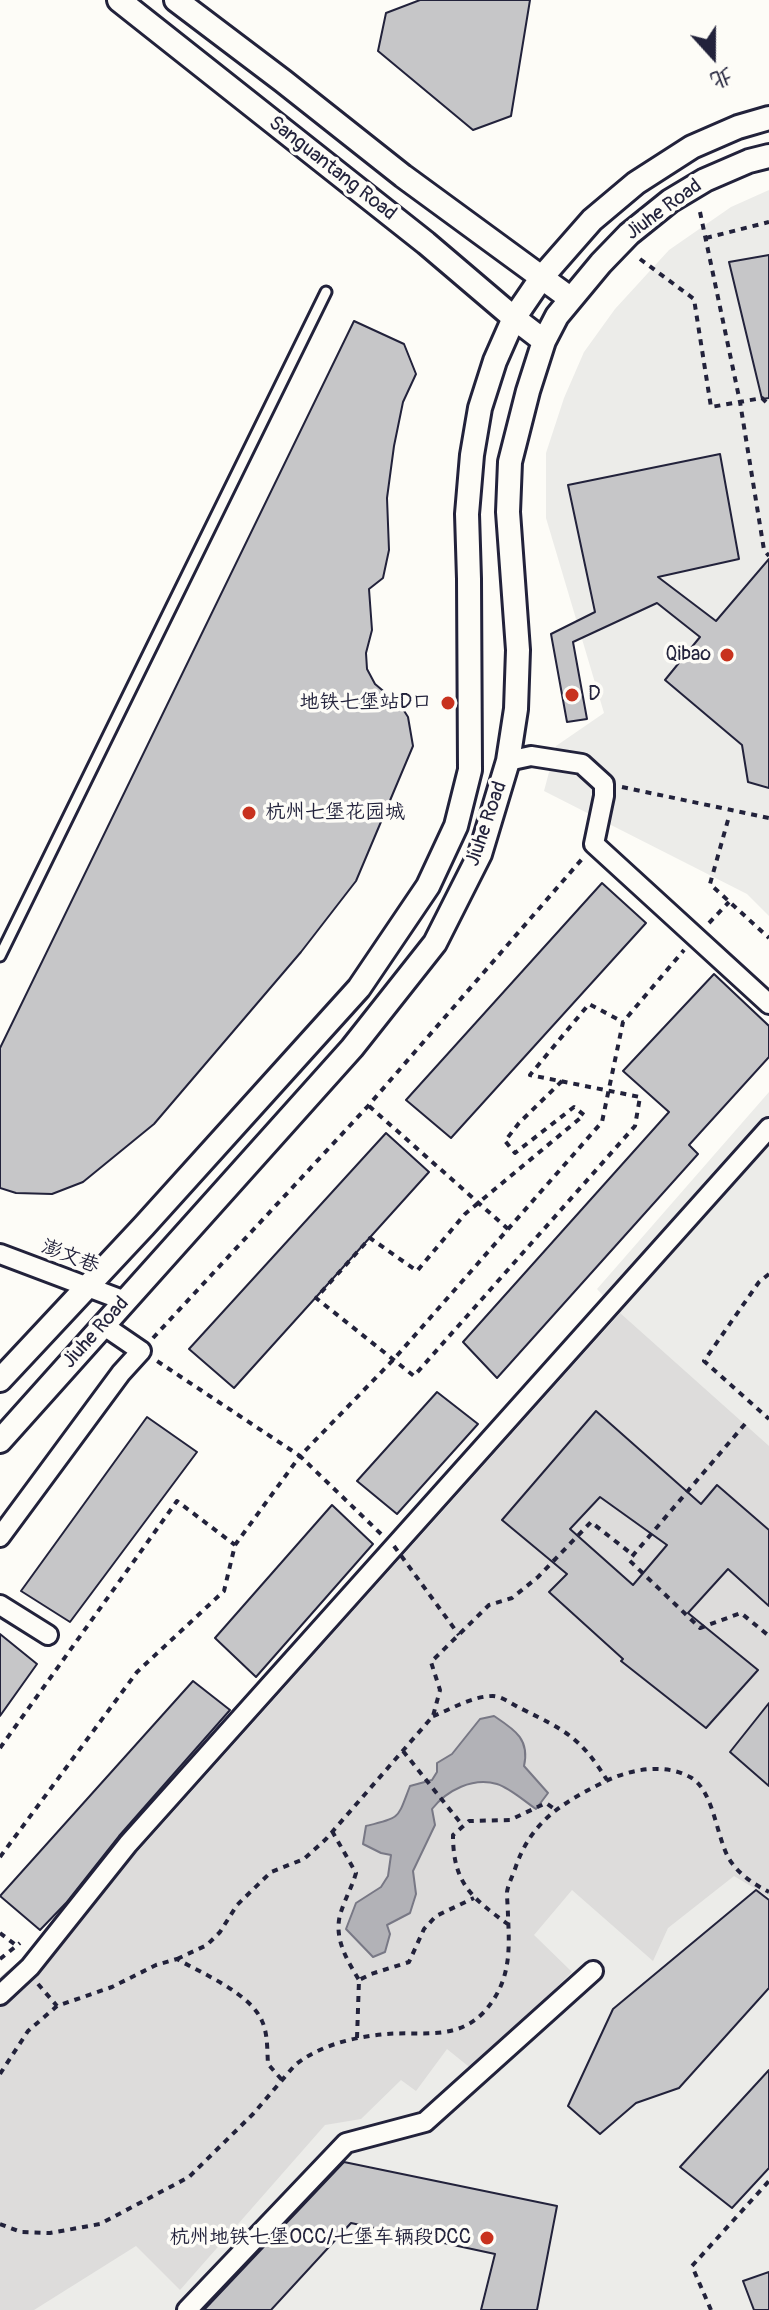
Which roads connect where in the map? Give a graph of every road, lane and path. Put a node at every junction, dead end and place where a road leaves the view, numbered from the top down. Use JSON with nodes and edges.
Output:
{"nodes":[{"id":1,"x":119,"y":0,"type":"edge"},
{"id":2,"x":176,"y":0,"type":"edge"},
{"id":3,"x":769,"y":118,"type":"edge"},
{"id":4,"x":769,"y":156,"type":"edge"},
{"id":5,"x":700,"y":212,"type":"dead end"},
{"id":6,"x":769,"y":222,"type":"edge"},
{"id":7,"x":706,"y":238,"type":"junction"},
{"id":8,"x":640,"y":259,"type":"dead end"},
{"id":9,"x":542,"y":277,"type":"junction"},
{"id":10,"x":326,"y":292,"type":"dead end"},
{"id":11,"x":571,"y":299,"type":"junction"},
{"id":12,"x":514,"y":318,"type":"junction"},
{"id":13,"x":544,"y":341,"type":"junction"},
{"id":14,"x":740,"y":402,"type":"junction"},
{"id":15,"x":769,"y":405,"type":"edge"},
{"id":16,"x":769,"y":556,"type":"edge"},
{"id":17,"x":508,"y":761,"type":"junction"},
{"id":18,"x":604,"y":784,"type":"junction"},
{"id":19,"x":769,"y":818,"type":"edge"},
{"id":20,"x":728,"y":820,"type":"dead end"},
{"id":21,"x":594,"y":844,"type":"junction"},
{"id":22,"x":729,"y":902,"type":"junction"},
{"id":23,"x":696,"y":937,"type":"junction"},
{"id":24,"x":769,"y":938,"type":"edge"},
{"id":25,"x":0,"y":956,"type":"edge"},
{"id":26,"x":769,"y":1004,"type":"edge"},
{"id":27,"x":623,"y":1022,"type":"junction"},
{"id":28,"x":562,"y":1081,"type":"junction"},
{"id":29,"x":368,"y":1106,"type":"junction"},
{"id":30,"x":769,"y":1128,"type":"edge"},
{"id":31,"x":478,"y":1203,"type":"junction"},
{"id":32,"x":508,"y":1229,"type":"junction"},
{"id":33,"x":0,"y":1254,"type":"edge"},
{"id":34,"x":769,"y":1274,"type":"edge"},
{"id":35,"x":87,"y":1287,"type":"junction"},
{"id":36,"x":125,"y":1301,"type":"junction"},
{"id":37,"x":103,"y":1325,"type":"junction"},
{"id":38,"x":141,"y":1351,"type":"junction"},
{"id":39,"x":0,"y":1380,"type":"edge"},
{"id":40,"x":769,"y":1419,"type":"edge"},
{"id":41,"x":745,"y":1424,"type":"dead end"},
{"id":42,"x":0,"y":1441,"type":"edge"},
{"id":43,"x":300,"y":1456,"type":"junction"},
{"id":44,"x":0,"y":1537,"type":"edge"},
{"id":45,"x":235,"y":1545,"type":"junction"},
{"id":46,"x":394,"y":1546,"type":"junction"},
{"id":47,"x":633,"y":1555,"type":"junction"},
{"id":48,"x":0,"y":1605,"type":"edge"},
{"id":49,"x":48,"y":1635,"type":"dead end"},
{"id":50,"x":459,"y":1635,"type":"junction"},
{"id":51,"x":769,"y":1636,"type":"edge"},
{"id":52,"x":433,"y":1716,"type":"junction"},
{"id":53,"x":0,"y":1748,"type":"edge"},
{"id":54,"x":403,"y":1751,"type":"junction"},
{"id":55,"x":607,"y":1780,"type":"junction"},
{"id":56,"x":556,"y":1810,"type":"junction"},
{"id":57,"x":463,"y":1826,"type":"junction"},
{"id":58,"x":332,"y":1831,"type":"junction"},
{"id":59,"x":0,"y":1857,"type":"edge"},
{"id":60,"x":769,"y":1892,"type":"edge"},
{"id":61,"x":474,"y":1898,"type":"junction"},
{"id":62,"x":509,"y":1925,"type":"junction"},
{"id":63,"x":0,"y":1933,"type":"edge"},
{"id":64,"x":17,"y":1946,"type":"dead end"},
{"id":65,"x":177,"y":1959,"type":"junction"},
{"id":66,"x":27,"y":1970,"type":"junction"},
{"id":67,"x":593,"y":1971,"type":"dead end"},
{"id":68,"x":359,"y":1980,"type":"junction"},
{"id":69,"x":0,"y":1995,"type":"edge"},
{"id":70,"x":57,"y":2006,"type":"junction"},
{"id":71,"x":357,"y":2038,"type":"junction"},
{"id":72,"x":0,"y":2074,"type":"edge"},
{"id":73,"x":282,"y":2080,"type":"junction"},
{"id":74,"x":769,"y":2181,"type":"edge"},
{"id":75,"x":0,"y":2224,"type":"edge"},
{"id":76,"x":187,"y":2310,"type":"edge"},
{"id":77,"x":711,"y":2310,"type":"edge"}],
"edges":[{"from":1,"to":12,"type":"street","name":"Sanguantang Road"},
{"from":2,"to":9,"type":"street","name":"Sanguantang Road"},
{"from":3,"to":9,"type":"street","name":"Jiuhe Road"},
{"from":4,"to":11,"type":"street","name":"Jiuhe Road"},
{"from":5,"to":7,"type":"path"},
{"from":6,"to":7,"type":"path"},
{"from":7,"to":14,"type":"path"},
{"from":8,"to":14,"type":"path"},
{"from":9,"to":11,"type":"street","name":"Sanguantang Road"},
{"from":9,"to":12,"type":"street","name":"Jiuhe Road"},
{"from":10,"to":25,"type":"lane"},
{"from":11,"to":13,"type":"street","name":"Jiuhe Road"},
{"from":12,"to":13,"type":"street","name":"Sanguantang Road"},
{"from":12,"to":35,"type":"street","name":"Jiuhe Road"},
{"from":13,"to":17,"type":"street","name":"Jiuhe Road"},
{"from":14,"to":15,"type":"path"},
{"from":14,"to":16,"type":"path"},
{"from":17,"to":18,"type":"street"},
{"from":17,"to":36,"type":"street","name":"Jiuhe Road"},
{"from":18,"to":19,"type":"path"},
{"from":18,"to":21,"type":"street"},
{"from":20,"to":22,"type":"path"},
{"from":21,"to":23,"type":"street"},
{"from":21,"to":29,"type":"path"},
{"from":22,"to":23,"type":"path"},
{"from":22,"to":24,"type":"path"},
{"from":23,"to":26,"type":"street"},
{"from":23,"to":27,"type":"path"},
{"from":27,"to":28,"type":"path","bridge":true},
{"from":27,"to":32,"type":"path"},
{"from":28,"to":31,"type":"path","bridge":true},
{"from":28,"to":31,"type":"path","bridge":true},
{"from":29,"to":31,"type":"path"},
{"from":29,"to":38,"type":"path"},
{"from":30,"to":46,"type":"street"},
{"from":31,"to":32,"type":"path"},
{"from":32,"to":43,"type":"path"},
{"from":33,"to":35,"type":"street","name":"澎文巷"},
{"from":34,"to":40,"type":"path","bridge":true},
{"from":35,"to":36,"type":"street","name":"澎文巷"},
{"from":35,"to":39,"type":"street","name":"Jiuhe Road"},
{"from":36,"to":37,"type":"street","name":"Jiuhe Road"},
{"from":37,"to":38,"type":"street"},
{"from":37,"to":42,"type":"street","name":"Jiuhe Road"},
{"from":38,"to":43,"type":"path"},
{"from":38,"to":44,"type":"street"},
{"from":41,"to":47,"type":"path"},
{"from":43,"to":45,"type":"path"},
{"from":43,"to":46,"type":"path"},
{"from":45,"to":53,"type":"path"},
{"from":45,"to":59,"type":"path"},
{"from":46,"to":50,"type":"path","bridge":true},
{"from":46,"to":66,"type":"street"},
{"from":47,"to":50,"type":"path"},
{"from":47,"to":51,"type":"path"},
{"from":48,"to":49,"type":"street"},
{"from":50,"to":52,"type":"path"},
{"from":52,"to":54,"type":"path"},
{"from":52,"to":55,"type":"path"},
{"from":54,"to":57,"type":"path"},
{"from":54,"to":58,"type":"path"},
{"from":55,"to":56,"type":"path"},
{"from":55,"to":60,"type":"path"},
{"from":56,"to":57,"type":"path"},
{"from":56,"to":62,"type":"path"},
{"from":57,"to":61,"type":"path"},
{"from":58,"to":65,"type":"path"},
{"from":58,"to":68,"type":"path"},
{"from":61,"to":62,"type":"path"},
{"from":61,"to":68,"type":"path","bridge":true},
{"from":62,"to":71,"type":"path"},
{"from":63,"to":64,"type":"path"},
{"from":65,"to":70,"type":"path","bridge":true},
{"from":65,"to":73,"type":"path","bridge":true},
{"from":66,"to":69,"type":"street"},
{"from":66,"to":70,"type":"path"},
{"from":67,"to":76,"type":"street"},
{"from":68,"to":71,"type":"path","bridge":true},
{"from":70,"to":72,"type":"path","bridge":true},
{"from":71,"to":73,"type":"path"},
{"from":73,"to":75,"type":"path"},
{"from":74,"to":77,"type":"path"}]}
